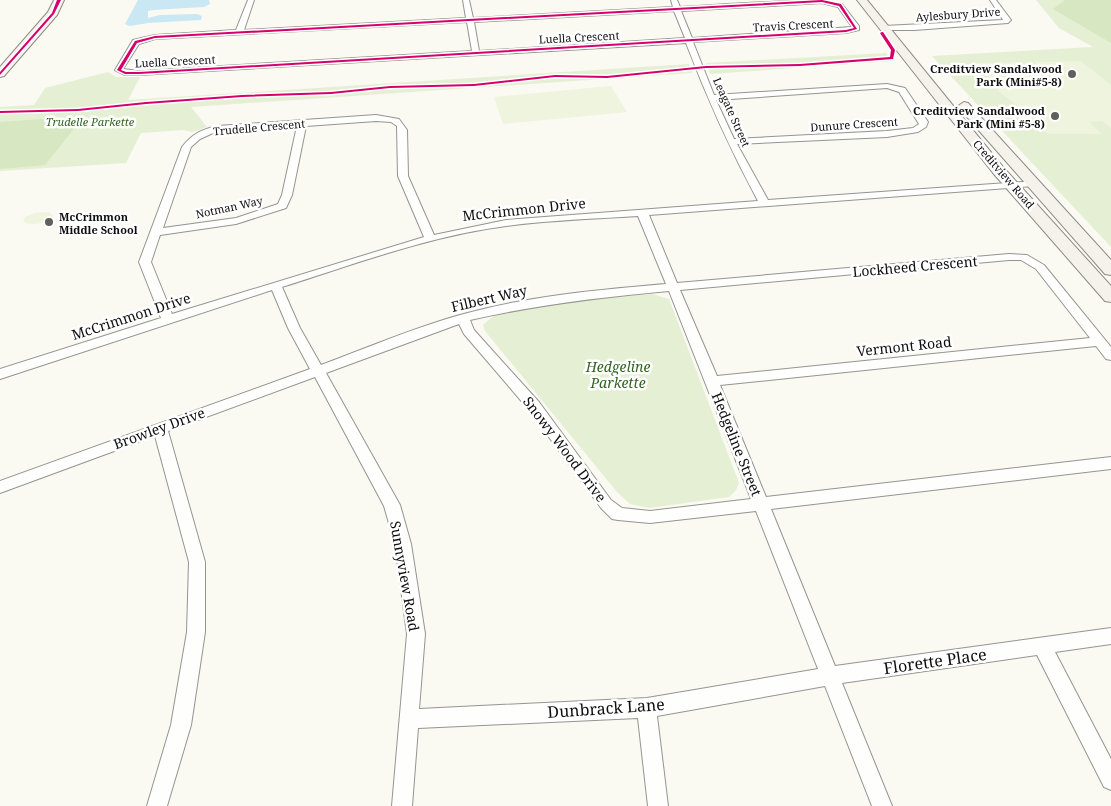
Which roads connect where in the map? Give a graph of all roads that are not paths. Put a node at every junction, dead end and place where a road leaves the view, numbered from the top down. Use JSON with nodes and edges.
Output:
{"nodes":[{"id":1,"x":59,"y":0,"type":"edge"},
{"id":2,"x":251,"y":0,"type":"edge"},
{"id":3,"x":466,"y":0,"type":"edge"},
{"id":4,"x":674,"y":0,"type":"edge"},
{"id":5,"x":862,"y":0,"type":"edge"},
{"id":6,"x":993,"y":0,"type":"edge"},
{"id":7,"x":677,"y":9,"type":"junction"},
{"id":8,"x":888,"y":14,"type":"dead end"},
{"id":9,"x":470,"y":20,"type":"junction"},
{"id":10,"x":892,"y":28,"type":"junction"},
{"id":11,"x":239,"y":33,"type":"junction"},
{"id":12,"x":688,"y":41,"type":"junction"},
{"id":13,"x":476,"y":53,"type":"junction"},
{"id":14,"x":0,"y":74,"type":"edge"},
{"id":15,"x":711,"y":98,"type":"junction"},
{"id":16,"x":302,"y":123,"type":"junction"},
{"id":17,"x":731,"y":142,"type":"junction"},
{"id":18,"x":1012,"y":184,"type":"junction"},
{"id":19,"x":1034,"y":184,"type":"junction"},
{"id":20,"x":764,"y":203,"type":"junction"},
{"id":21,"x":642,"y":212,"type":"junction"},
{"id":22,"x":155,"y":232,"type":"junction"},
{"id":23,"x":430,"y":238,"type":"junction"},
{"id":24,"x":1111,"y":270,"type":"edge"},
{"id":25,"x":274,"y":286,"type":"junction"},
{"id":26,"x":674,"y":289,"type":"junction"},
{"id":27,"x":1111,"y":297,"type":"edge"},
{"id":28,"x":462,"y":318,"type":"junction"},
{"id":29,"x":168,"y":320,"type":"junction"},
{"id":30,"x":1099,"y":341,"type":"junction"},
{"id":31,"x":1111,"y":356,"type":"edge"},
{"id":32,"x":319,"y":369,"type":"junction"},
{"id":33,"x":0,"y":374,"type":"edge"},
{"id":34,"x":712,"y":381,"type":"junction"},
{"id":35,"x":160,"y":428,"type":"junction"},
{"id":36,"x":1111,"y":463,"type":"edge"},
{"id":37,"x":0,"y":487,"type":"edge"},
{"id":38,"x":761,"y":503,"type":"junction"},
{"id":39,"x":1111,"y":636,"type":"edge"},
{"id":40,"x":1042,"y":646,"type":"junction"},
{"id":41,"x":829,"y":676,"type":"junction"},
{"id":42,"x":647,"y":708,"type":"junction"},
{"id":43,"x":410,"y":719,"type":"junction"},
{"id":44,"x":1111,"y":780,"type":"edge"},
{"id":45,"x":156,"y":806,"type":"edge"},
{"id":46,"x":402,"y":806,"type":"edge"},
{"id":47,"x":658,"y":806,"type":"edge"},
{"id":48,"x":882,"y":806,"type":"edge"}],
"edges":[{"from":1,"to":14,"type":"main road"},
{"from":2,"to":11,"type":"street"},
{"from":3,"to":9,"type":"street"},
{"from":4,"to":7,"type":"street","name":"Leagate Street"},
{"from":5,"to":10,"type":"main road","name":"Creditview Road"},
{"from":6,"to":10,"type":"street","name":"Aylesbury Drive"},
{"from":7,"to":9,"type":"street","name":"Luella Crescent"},
{"from":7,"to":12,"type":"street","name":"Leagate Street"},
{"from":7,"to":12,"type":"street","name":"Travis Crescent"},
{"from":8,"to":10,"type":"main road","name":"Creditview Road"},
{"from":9,"to":11,"type":"street","name":"Luella Crescent"},
{"from":9,"to":13,"type":"street"},
{"from":10,"to":18,"type":"main road","name":"Creditview Road"},
{"from":10,"to":19,"type":"main road","name":"Creditview Road"},
{"from":11,"to":13,"type":"street","name":"Luella Crescent"},
{"from":12,"to":13,"type":"street","name":"Luella Crescent"},
{"from":12,"to":15,"type":"street","name":"Leagate Street"},
{"from":15,"to":17,"type":"street","name":"Leagate Street"},
{"from":15,"to":17,"type":"street","name":"Dunure Crescent"},
{"from":16,"to":22,"type":"street","name":"Trudelle Crescent"},
{"from":16,"to":22,"type":"street","name":"Notman Way"},
{"from":16,"to":23,"type":"street","name":"Trudelle Crescent"},
{"from":17,"to":20,"type":"street","name":"Leagate Street"},
{"from":18,"to":19,"type":"street","name":"McCrimmon Drive"},
{"from":18,"to":20,"type":"street","name":"McCrimmon Drive"},
{"from":18,"to":27,"type":"main road","name":"Creditview Road"},
{"from":19,"to":24,"type":"main road","name":"Creditview Road"},
{"from":20,"to":21,"type":"street","name":"McCrimmon Drive"},
{"from":21,"to":23,"type":"street","name":"McCrimmon Drive"},
{"from":21,"to":26,"type":"street","name":"Hedgeline Street"},
{"from":22,"to":29,"type":"street","name":"Trudelle Crescent"},
{"from":23,"to":25,"type":"street","name":"McCrimmon Drive"},
{"from":25,"to":29,"type":"street","name":"McCrimmon Drive"},
{"from":25,"to":32,"type":"street","name":"Sunnyview Road"},
{"from":26,"to":28,"type":"street","name":"Filbert Way"},
{"from":26,"to":30,"type":"street","name":"Lockheed Crescent"},
{"from":26,"to":34,"type":"street","name":"Hedgeline Street"},
{"from":28,"to":32,"type":"street","name":"Filbert Way"},
{"from":28,"to":38,"type":"street","name":"Snowy Wood Drive"},
{"from":29,"to":33,"type":"street","name":"McCrimmon Drive"},
{"from":30,"to":31,"type":"street","name":"Lockheed Crescent"},
{"from":30,"to":34,"type":"street","name":"Vermont Road"},
{"from":32,"to":35,"type":"street","name":"Browley Drive"},
{"from":32,"to":43,"type":"street","name":"Sunnyview Road"},
{"from":34,"to":38,"type":"street","name":"Hedgeline Street"},
{"from":35,"to":37,"type":"street","name":"Browley Drive"},
{"from":35,"to":45,"type":"street"},
{"from":36,"to":38,"type":"street"},
{"from":38,"to":41,"type":"street","name":"Hedgeline Street"},
{"from":39,"to":40,"type":"street","name":"Florette Place"},
{"from":40,"to":41,"type":"street","name":"Florette Place"},
{"from":40,"to":44,"type":"street"},
{"from":41,"to":42,"type":"street","name":"Dunbrack Lane"},
{"from":41,"to":48,"type":"street","name":"Hedgeline Street"},
{"from":42,"to":43,"type":"street","name":"Dunbrack Lane"},
{"from":42,"to":47,"type":"street"},
{"from":43,"to":46,"type":"street","name":"Sunnyview Road"}]}
